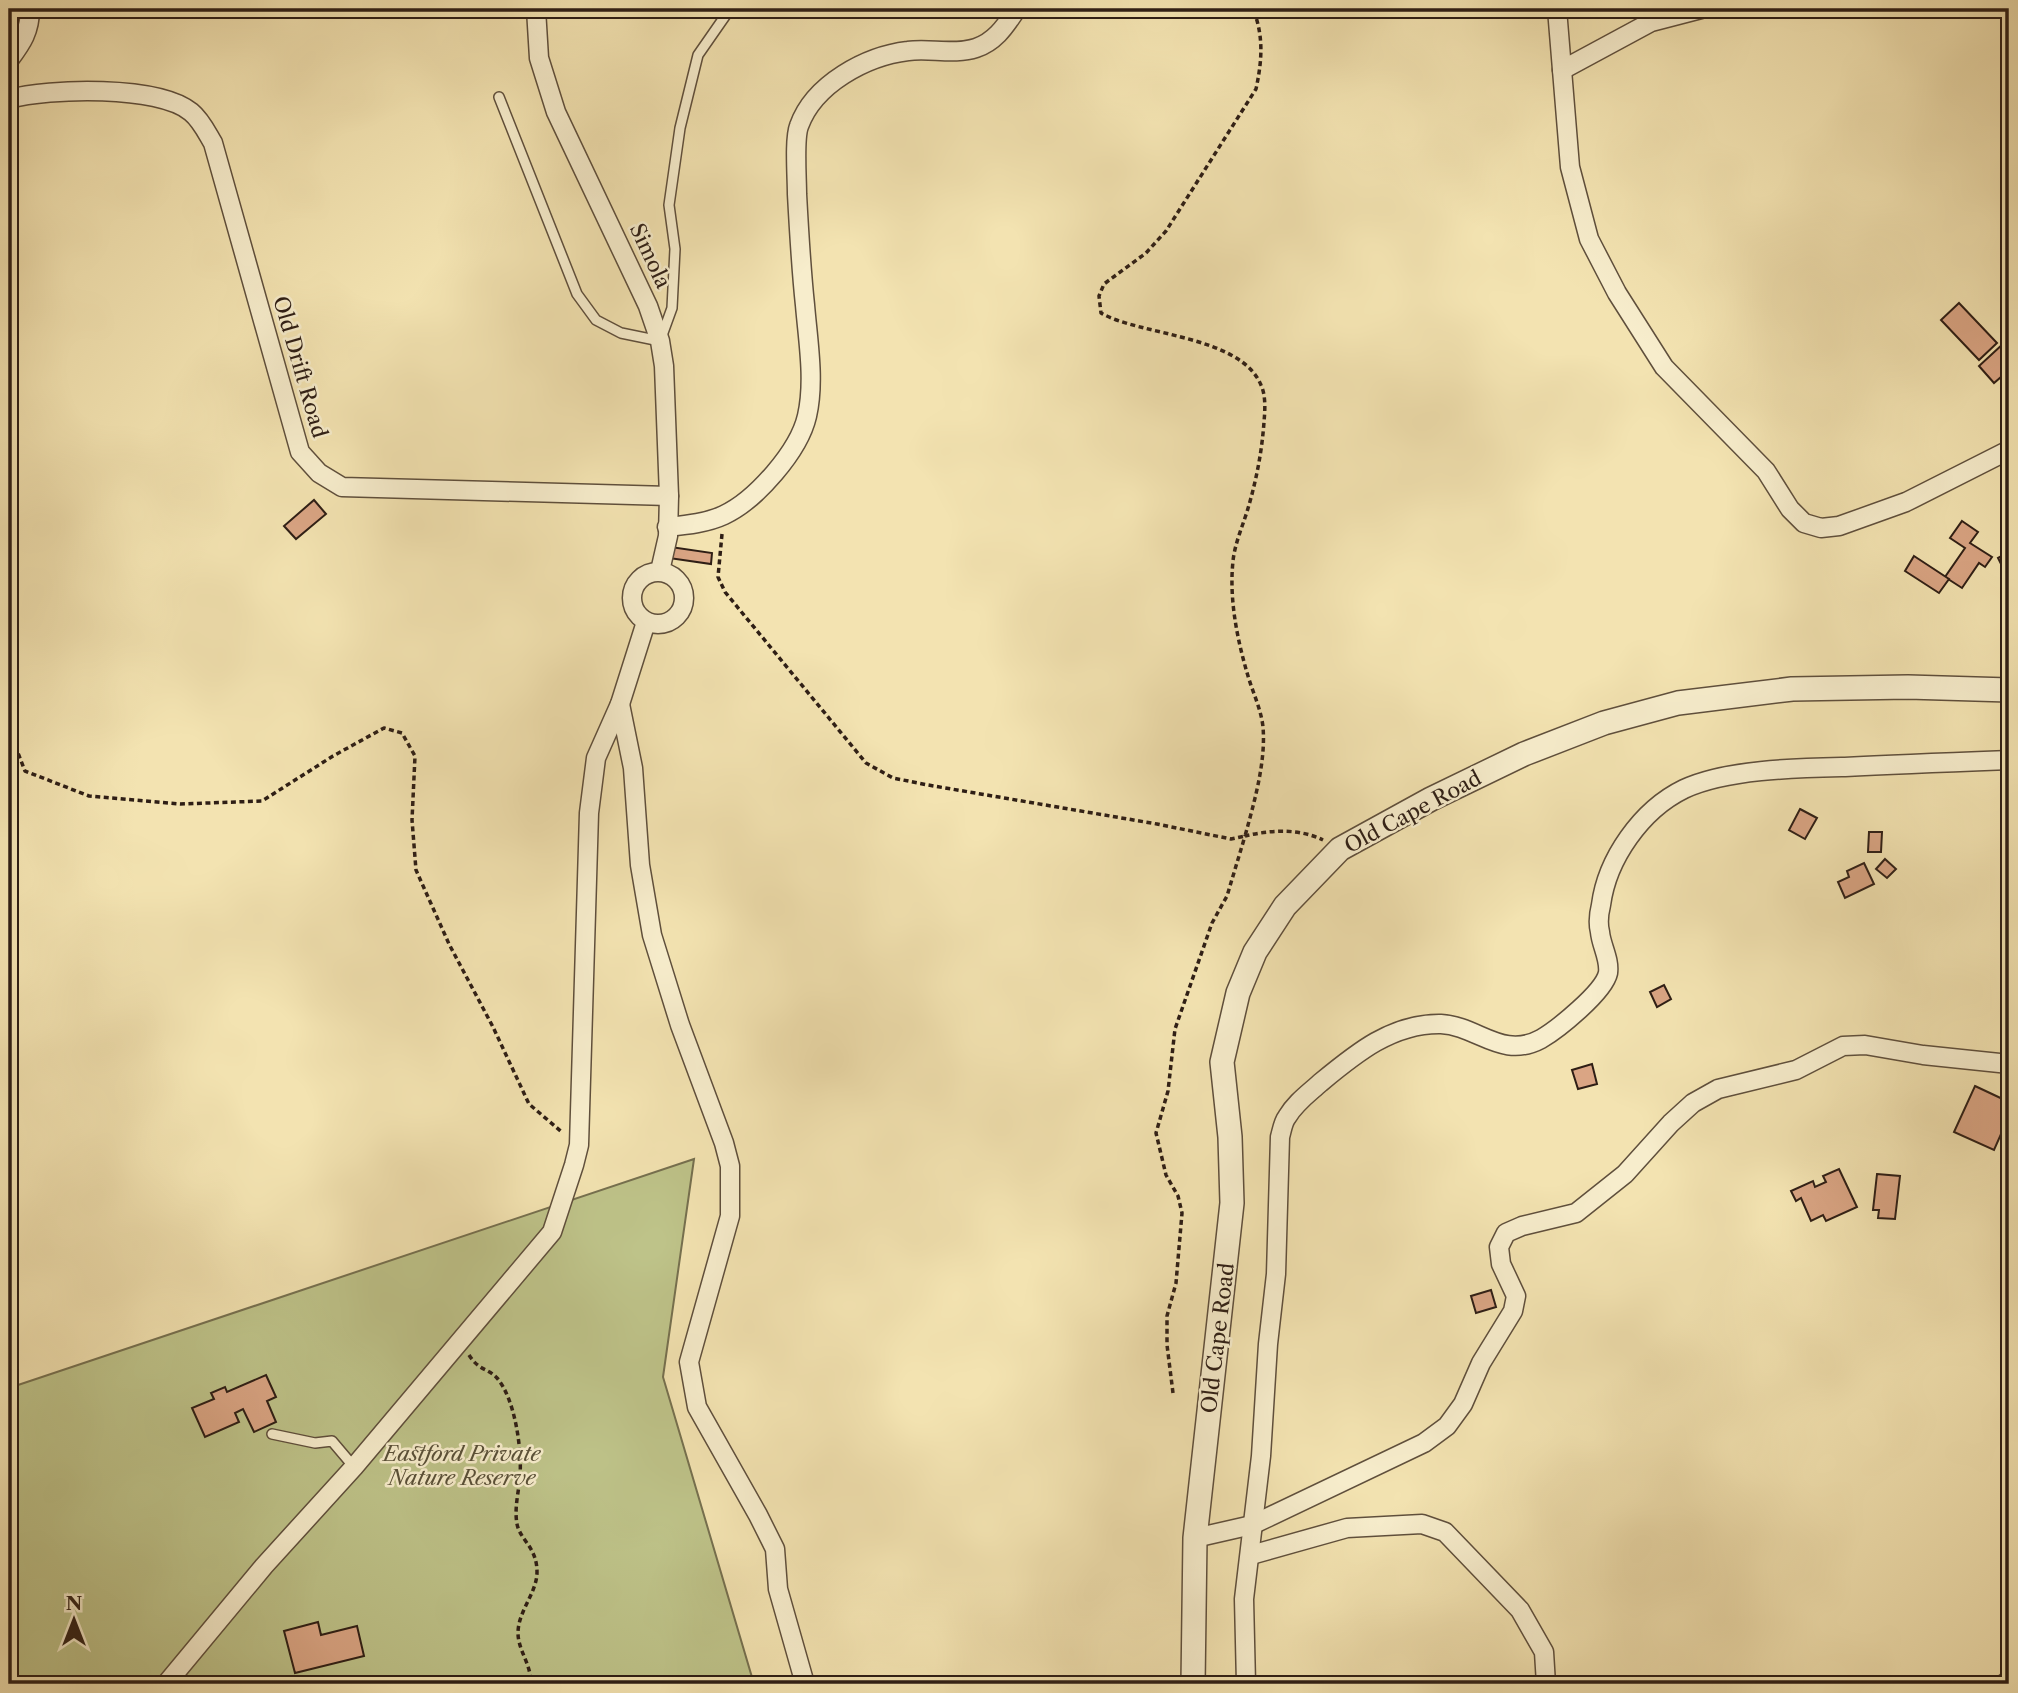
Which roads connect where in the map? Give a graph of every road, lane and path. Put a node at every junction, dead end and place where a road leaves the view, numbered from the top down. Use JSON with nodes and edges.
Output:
{"nodes":[{"id":1,"x":30,"y":9,"type":"edge"},
{"id":2,"x":536,"y":9,"type":"edge"},
{"id":3,"x":730,"y":9,"type":"edge"},
{"id":4,"x":1014,"y":9,"type":"edge"},
{"id":5,"x":1253,"y":9,"type":"edge"},
{"id":6,"x":1557,"y":9,"type":"edge"},
{"id":7,"x":1701,"y":9,"type":"edge"},
{"id":8,"x":9,"y":60,"type":"edge"},
{"id":9,"x":1562,"y":70,"type":"junction"},
{"id":10,"x":499,"y":97,"type":"dead end"},
{"id":11,"x":9,"y":99,"type":"edge"},
{"id":12,"x":660,"y":341,"type":"junction"},
{"id":13,"x":2009,"y":450,"type":"edge"},
{"id":14,"x":669,"y":496,"type":"junction"},
{"id":15,"x":725,"y":515,"type":"junction"},
{"id":16,"x":667,"y":531,"type":"junction"},
{"id":17,"x":660,"y":571,"type":"junction"},
{"id":18,"x":646,"y":622,"type":"junction"},
{"id":19,"x":2009,"y":690,"type":"edge"},
{"id":20,"x":620,"y":704,"type":"junction"},
{"id":21,"x":9,"y":730,"type":"edge"},
{"id":22,"x":2009,"y":760,"type":"edge"},
{"id":23,"x":1245,"y":836,"type":"junction"},
{"id":24,"x":1340,"y":849,"type":"junction"},
{"id":25,"x":2009,"y":1064,"type":"edge"},
{"id":26,"x":579,"y":1145,"type":"junction"},
{"id":27,"x":461,"y":1342,"type":"junction"},
{"id":28,"x":1173,"y":1393,"type":"dead end"},
{"id":29,"x":272,"y":1434,"type":"dead end"},
{"id":30,"x":354,"y":1467,"type":"junction"},
{"id":31,"x":1252,"y":1525,"type":"junction"},
{"id":32,"x":1195,"y":1538,"type":"junction"},
{"id":33,"x":1251,"y":1555,"type":"junction"},
{"id":34,"x":2009,"y":1680,"type":"edge"},
{"id":35,"x":166,"y":1684,"type":"edge"},
{"id":36,"x":530,"y":1684,"type":"edge"},
{"id":37,"x":805,"y":1684,"type":"edge"},
{"id":38,"x":1193,"y":1684,"type":"edge"},
{"id":39,"x":1247,"y":1684,"type":"edge"},
{"id":40,"x":1546,"y":1684,"type":"edge"},
{"id":41,"x":2004,"y":1684,"type":"edge"}],
"edges":[{"from":1,"to":8,"type":"street"},
{"from":2,"to":12,"type":"street","name":"Simola"},
{"from":3,"to":12,"type":"lane"},
{"from":4,"to":15,"type":"street"},
{"from":5,"to":23,"type":"path"},
{"from":6,"to":9,"type":"street"},
{"from":7,"to":9,"type":"street"},
{"from":9,"to":13,"type":"street"},
{"from":10,"to":12,"type":"lane"},
{"from":11,"to":14,"type":"street","name":"Old Drift Road"},
{"from":12,"to":14,"type":"street","name":"Simola"},
{"from":14,"to":16,"type":"street","name":"Simola"},
{"from":15,"to":16,"type":"street"},
{"from":15,"to":23,"type":"path"},
{"from":16,"to":17,"type":"street","name":"Simola"},
{"from":17,"to":18,"type":"street"},
{"from":17,"to":18,"type":"street"},
{"from":18,"to":20,"type":"street"},
{"from":19,"to":24,"type":"street","name":"Old Cape Road"},
{"from":20,"to":26,"type":"street"},
{"from":20,"to":37,"type":"street"},
{"from":21,"to":26,"type":"path"},
{"from":22,"to":31,"type":"street"},
{"from":23,"to":24,"type":"path"},
{"from":23,"to":28,"type":"path"},
{"from":24,"to":32,"type":"street","name":"Old Cape Road"},
{"from":25,"to":31,"type":"street"},
{"from":26,"to":27,"type":"street"},
{"from":27,"to":30,"type":"street"},
{"from":27,"to":36,"type":"path"},
{"from":29,"to":30,"type":"lane"},
{"from":30,"to":35,"type":"street"},
{"from":31,"to":32,"type":"street"},
{"from":31,"to":33,"type":"street"},
{"from":32,"to":38,"type":"street","name":"Old Cape Road"},
{"from":33,"to":39,"type":"street"},
{"from":33,"to":40,"type":"street"},
{"from":34,"to":41,"type":"street"}]}
